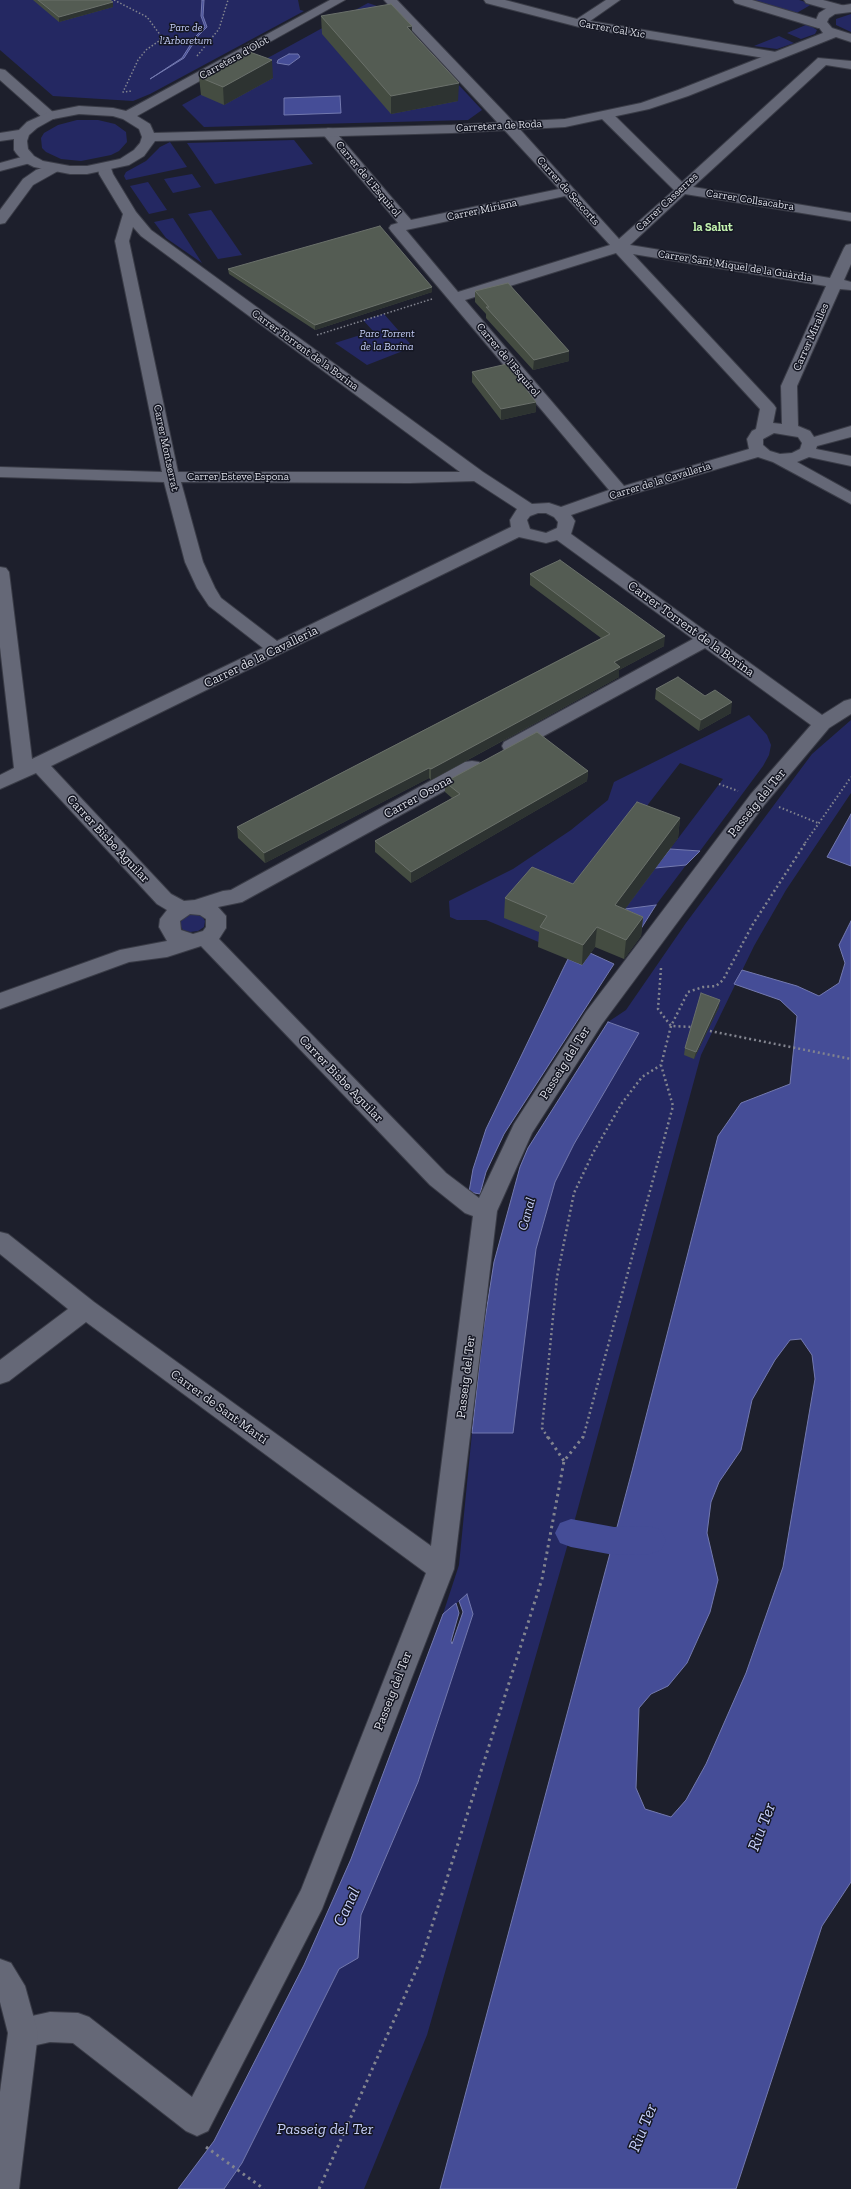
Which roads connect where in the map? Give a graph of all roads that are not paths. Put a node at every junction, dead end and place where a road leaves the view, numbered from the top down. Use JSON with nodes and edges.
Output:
{"nodes":[{"id":1,"x":339,"y":0,"type":"edge"},
{"id":2,"x":390,"y":0,"type":"edge"},
{"id":3,"x":490,"y":0,"type":"edge"},
{"id":4,"x":614,"y":0,"type":"edge"},
{"id":5,"x":739,"y":0,"type":"edge"},
{"id":6,"x":810,"y":0,"type":"edge"},
{"id":7,"x":846,"y":8,"type":"edge"},
{"id":8,"x":579,"y":24,"type":"junction"},
{"id":9,"x":822,"y":25,"type":"junction"},
{"id":10,"x":834,"y":34,"type":"junction"},
{"id":11,"x":851,"y":38,"type":"edge"},
{"id":12,"x":736,"y":50,"type":"junction"},
{"id":13,"x":776,"y":56,"type":"junction"},
{"id":14,"x":851,"y":65,"type":"edge"},
{"id":15,"x":752,"y":66,"type":"junction"},
{"id":16,"x":0,"y":73,"type":"edge"},
{"id":17,"x":49,"y":116,"type":"junction"},
{"id":18,"x":128,"y":116,"type":"junction"},
{"id":19,"x":607,"y":116,"type":"junction"},
{"id":20,"x":508,"y":127,"type":"junction"},
{"id":21,"x":328,"y":132,"type":"junction"},
{"id":22,"x":24,"y":133,"type":"junction"},
{"id":23,"x":0,"y":137,"type":"edge"},
{"id":24,"x":149,"y":137,"type":"junction"},
{"id":25,"x":0,"y":146,"type":"edge"},
{"id":26,"x":25,"y":154,"type":"junction"},
{"id":27,"x":0,"y":167,"type":"edge"},
{"id":28,"x":53,"y":168,"type":"junction"},
{"id":29,"x":105,"y":168,"type":"junction"},
{"id":30,"x":681,"y":189,"type":"junction"},
{"id":31,"x":568,"y":191,"type":"junction"},
{"id":32,"x":848,"y":212,"type":"edge"},
{"id":33,"x":130,"y":214,"type":"junction"},
{"id":34,"x":0,"y":220,"type":"edge"},
{"id":35,"x":402,"y":227,"type":"junction"},
{"id":36,"x":619,"y":247,"type":"junction"},
{"id":37,"x":851,"y":248,"type":"edge"},
{"id":38,"x":836,"y":283,"type":"junction"},
{"id":39,"x":851,"y":286,"type":"edge"},
{"id":40,"x":455,"y":298,"type":"junction"},
{"id":41,"x":745,"y":382,"type":"junction"},
{"id":42,"x":789,"y":386,"type":"junction"},
{"id":43,"x":790,"y":429,"type":"junction"},
{"id":44,"x":764,"y":431,"type":"junction"},
{"id":45,"x":851,"y":431,"type":"edge"},
{"id":46,"x":808,"y":448,"type":"junction"},
{"id":47,"x":760,"y":451,"type":"junction"},
{"id":48,"x":779,"y":459,"type":"junction"},
{"id":49,"x":851,"y":461,"type":"edge"},
{"id":50,"x":0,"y":472,"type":"edge"},
{"id":51,"x":477,"y":476,"type":"junction"},
{"id":52,"x":171,"y":477,"type":"junction"},
{"id":53,"x":620,"y":492,"type":"junction"},
{"id":54,"x":851,"y":499,"type":"edge"},
{"id":55,"x":530,"y":510,"type":"junction"},
{"id":56,"x":560,"y":513,"type":"junction"},
{"id":57,"x":520,"y":529,"type":"junction"},
{"id":58,"x":560,"y":534,"type":"junction"},
{"id":59,"x":0,"y":572,"type":"edge"},
{"id":60,"x":705,"y":640,"type":"junction"},
{"id":61,"x":276,"y":649,"type":"junction"},
{"id":62,"x":851,"y":705,"type":"edge"},
{"id":63,"x":822,"y":724,"type":"junction"},
{"id":64,"x":31,"y":768,"type":"junction"},
{"id":65,"x":0,"y":783,"type":"edge"},
{"id":66,"x":191,"y":914,"type":"junction"},
{"id":67,"x":196,"y":940,"type":"junction"},
{"id":68,"x":127,"y":955,"type":"junction"},
{"id":69,"x":0,"y":1001,"type":"edge"},
{"id":70,"x":485,"y":1211,"type":"junction"},
{"id":71,"x":0,"y":1241,"type":"edge"},
{"id":72,"x":86,"y":1309,"type":"junction"},
{"id":73,"x":0,"y":1374,"type":"edge"},
{"id":74,"x":441,"y":1569,"type":"junction"},
{"id":75,"x":0,"y":1974,"type":"edge"},
{"id":76,"x":24,"y":2033,"type":"junction"},
{"id":77,"x":3,"y":2189,"type":"edge"}],
"edges":[{"from":1,"to":18,"type":"street","name":"Carretera d'Olot"},
{"from":2,"to":20,"type":"street","name":"Carrer de Sescorts"},
{"from":3,"to":8,"type":"street","name":"Carrer Cal Xic"},
{"from":4,"to":8,"type":"street"},
{"from":5,"to":9,"type":"street"},
{"from":6,"to":7,"type":"street"},
{"from":7,"to":9,"type":"street"},
{"from":8,"to":12,"type":"street","name":"Carrer Cal Xic"},
{"from":9,"to":10,"type":"street"},
{"from":10,"to":11,"type":"street"},
{"from":10,"to":13,"type":"street","name":"Carretera de Roda"},
{"from":12,"to":13,"type":"street","name":"Carrer Cal Xic"},
{"from":12,"to":15,"type":"street"},
{"from":13,"to":15,"type":"street","name":"Carretera de Roda"},
{"from":14,"to":30,"type":"street","name":"Carrer Casserres"},
{"from":15,"to":19,"type":"street","name":"Carretera de Roda"},
{"from":16,"to":17,"type":"street"},
{"from":17,"to":18,"type":"street"},
{"from":17,"to":22,"type":"street"},
{"from":18,"to":24,"type":"street"},
{"from":19,"to":20,"type":"street","name":"Carretera de Roda"},
{"from":19,"to":30,"type":"street"},
{"from":20,"to":21,"type":"street","name":"Carretera de Roda"},
{"from":20,"to":31,"type":"street","name":"Carrer de Sescorts"},
{"from":21,"to":24,"type":"street","name":"Carretera de Roda"},
{"from":21,"to":35,"type":"street","name":"Carrer de L'Esquirol"},
{"from":22,"to":23,"type":"street"},
{"from":22,"to":26,"type":"street"},
{"from":24,"to":29,"type":"street"},
{"from":25,"to":26,"type":"street"},
{"from":26,"to":27,"type":"street"},
{"from":26,"to":28,"type":"street"},
{"from":28,"to":29,"type":"street"},
{"from":28,"to":34,"type":"street"},
{"from":29,"to":33,"type":"street","name":"Carrer Torrent de la Borina"},
{"from":30,"to":32,"type":"street","name":"Carrer Collsacabra"},
{"from":30,"to":36,"type":"street","name":"Carrer Casserres"},
{"from":31,"to":35,"type":"street","name":"Carrer Miriana"},
{"from":31,"to":36,"type":"street","name":"Carrer de Sescorts"},
{"from":33,"to":51,"type":"street","name":"Carrer Torrent de la Borina"},
{"from":33,"to":52,"type":"street","name":"Carrer Montserrat"},
{"from":35,"to":40,"type":"street","name":"Carrer de l'Esquirol"},
{"from":36,"to":38,"type":"street","name":"Carrer Sant Miquel de la Guàrdia"},
{"from":36,"to":40,"type":"street","name":"Carrer Casserres"},
{"from":36,"to":41,"type":"street","name":"Carrer de Sescorts"},
{"from":37,"to":38,"type":"street","name":"Carrer Miralles"},
{"from":38,"to":39,"type":"street","name":"Carrer Sant Miquel de la Guàrdia"},
{"from":38,"to":42,"type":"street","name":"Carrer Miralles"},
{"from":40,"to":53,"type":"street","name":"Carrer de l'Esquirol"},
{"from":41,"to":42,"type":"street","name":"Carrer de Sescorts"},
{"from":41,"to":44,"type":"street","name":"Carrer de Sescorts"},
{"from":42,"to":43,"type":"street","name":"Carrer Miralles"},
{"from":43,"to":44,"type":"street"},
{"from":43,"to":46,"type":"street"},
{"from":44,"to":47,"type":"street"},
{"from":45,"to":46,"type":"street"},
{"from":46,"to":48,"type":"street"},
{"from":46,"to":49,"type":"street"},
{"from":47,"to":48,"type":"street"},
{"from":47,"to":53,"type":"street","name":"Carrer de la Cavalleria"},
{"from":48,"to":54,"type":"street"},
{"from":50,"to":52,"type":"street","name":"Carrer Esteve Espona"},
{"from":51,"to":52,"type":"street","name":"Carrer Esteve Espona"},
{"from":51,"to":55,"type":"street","name":"Carrer Torrent de la Borina"},
{"from":52,"to":61,"type":"street","name":"Carrer Montserrat"},
{"from":53,"to":56,"type":"street","name":"Carrer de la Cavalleria"},
{"from":55,"to":56,"type":"street"},
{"from":55,"to":57,"type":"street"},
{"from":56,"to":58,"type":"street"},
{"from":57,"to":58,"type":"street"},
{"from":57,"to":61,"type":"street","name":"Carrer de la Cavalleria"},
{"from":58,"to":60,"type":"street","name":"Carrer Torrent de la Borina"},
{"from":59,"to":64,"type":"street"},
{"from":60,"to":63,"type":"street","name":"Carrer Torrent de la Borina"},
{"from":60,"to":66,"type":"street","name":"Carrer Osona"},
{"from":61,"to":64,"type":"street","name":"Carrer de la Cavalleria"},
{"from":62,"to":63,"type":"street","name":"Passeig del Ter"},
{"from":63,"to":70,"type":"street","name":"Passeig del Ter"},
{"from":64,"to":65,"type":"street","name":"Carrer de la Cavalleria"},
{"from":64,"to":66,"type":"street","name":"Carrer Bisbe Aguilar"},
{"from":66,"to":67,"type":"street"},
{"from":66,"to":67,"type":"street","name":"Carrer Bisbe Aguilar"},
{"from":66,"to":68,"type":"street","name":"Carrer Osona"},
{"from":67,"to":68,"type":"street"},
{"from":67,"to":70,"type":"street","name":"Carrer Bisbe Aguilar"},
{"from":68,"to":69,"type":"street"},
{"from":70,"to":74,"type":"street","name":"Passeig del Ter"},
{"from":71,"to":72,"type":"street","name":"Carrer de Sant Martí"},
{"from":72,"to":73,"type":"street"},
{"from":72,"to":74,"type":"street","name":"Carrer de Sant Martí"},
{"from":74,"to":76,"type":"street","name":"Passeig del Ter"},
{"from":75,"to":76,"type":"street"},
{"from":76,"to":77,"type":"street"}]}
